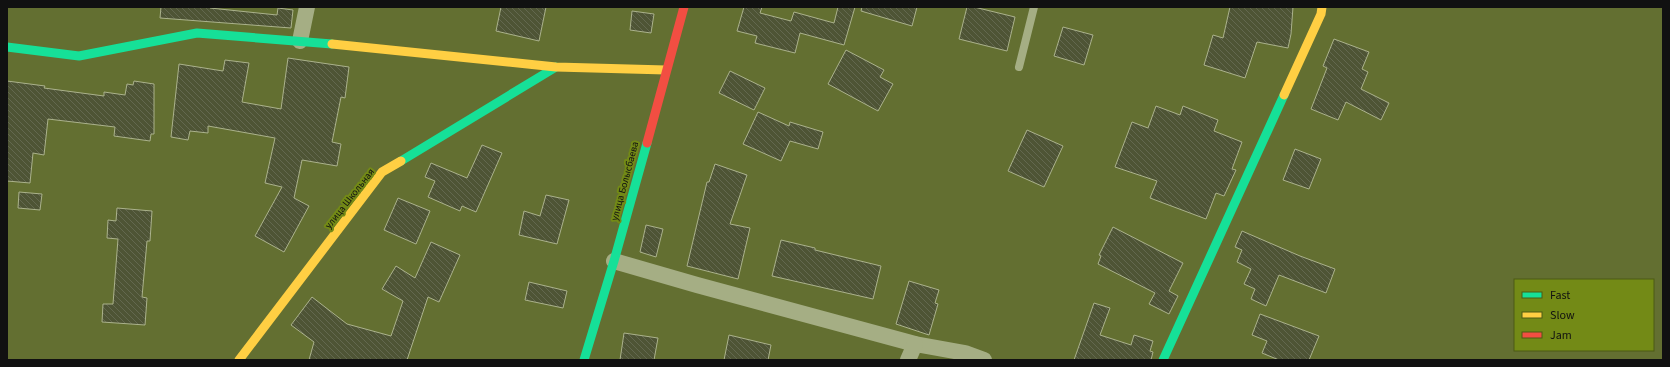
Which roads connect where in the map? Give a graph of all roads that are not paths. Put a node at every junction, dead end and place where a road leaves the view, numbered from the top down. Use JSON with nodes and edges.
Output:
{"nodes":[{"id":1,"x":307,"y":7,"type":"edge"},
{"id":2,"x":684,"y":7,"type":"edge"},
{"id":3,"x":1034,"y":7,"type":"edge"},
{"id":4,"x":1322,"y":7,"type":"edge"},
{"id":5,"x":300,"y":42,"type":"junction"},
{"id":6,"x":7,"y":47,"type":"edge"},
{"id":7,"x":556,"y":67,"type":"junction"},
{"id":8,"x":1019,"y":67,"type":"dead end"},
{"id":9,"x":666,"y":70,"type":"junction"},
{"id":10,"x":614,"y":260,"type":"junction"},
{"id":11,"x":915,"y":344,"type":"junction"},
{"id":12,"x":239,"y":360,"type":"edge"},
{"id":13,"x":584,"y":360,"type":"edge"},
{"id":14,"x":908,"y":360,"type":"edge"},
{"id":15,"x":984,"y":360,"type":"edge"},
{"id":16,"x":1163,"y":360,"type":"edge"}],
"edges":[{"from":1,"to":5,"type":"street"},
{"from":2,"to":9,"type":"street","name":"улица Болысбаева"},
{"from":3,"to":8,"type":"lane"},
{"from":4,"to":16,"type":"street"},
{"from":5,"to":6,"type":"street"},
{"from":5,"to":7,"type":"street"},
{"from":7,"to":9,"type":"street"},
{"from":7,"to":12,"type":"street","name":"улица Школьная"},
{"from":9,"to":10,"type":"street","name":"улица Болысбаева"},
{"from":10,"to":11,"type":"street"},
{"from":10,"to":13,"type":"street","name":"улица Болысбаева"},
{"from":11,"to":14,"type":"street"},
{"from":11,"to":15,"type":"street"}]}
